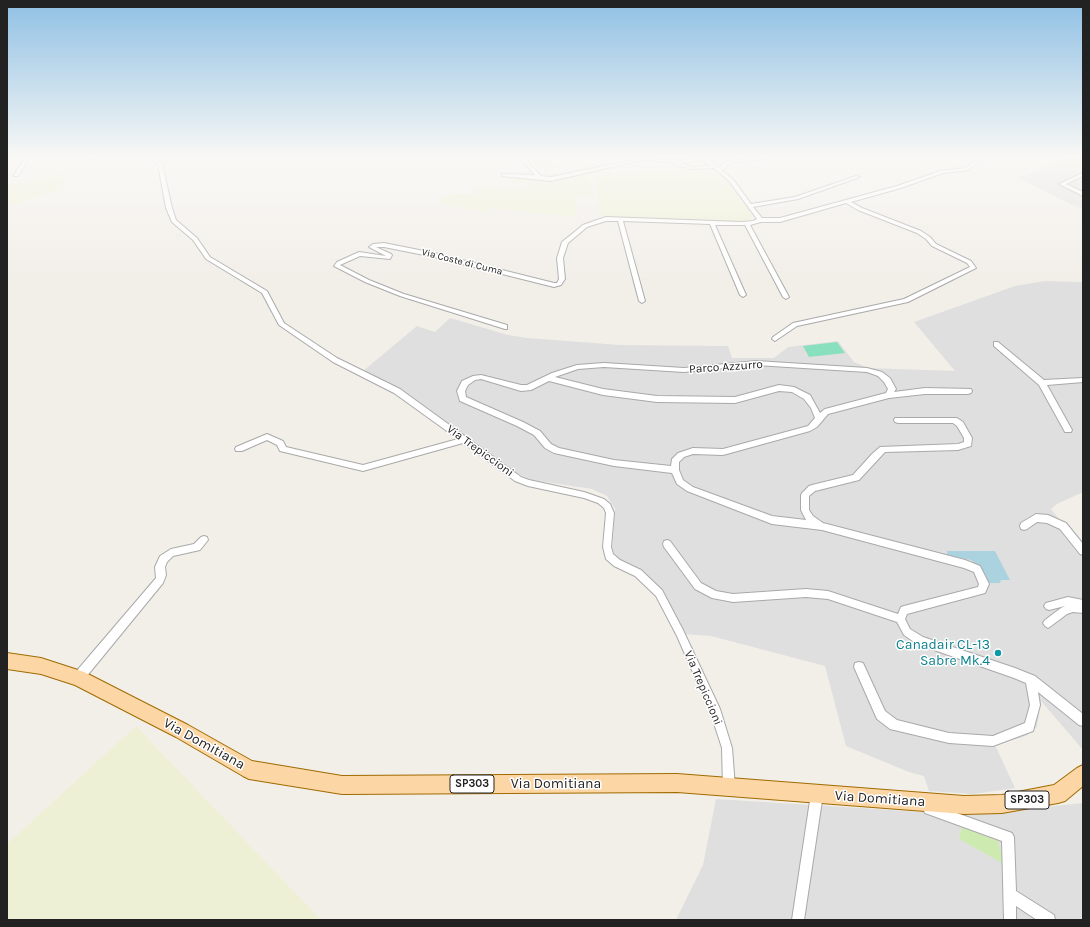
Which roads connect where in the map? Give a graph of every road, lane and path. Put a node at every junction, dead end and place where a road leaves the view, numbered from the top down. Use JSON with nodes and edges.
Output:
{"nodes":[{"id":1,"x":167,"y":200,"type":"edge"},
{"id":2,"x":747,"y":200,"type":"edge"},
{"id":3,"x":783,"y":200,"type":"edge"},
{"id":4,"x":854,"y":200,"type":"edge"},
{"id":5,"x":848,"y":202,"type":"junction"},
{"id":6,"x":751,"y":206,"type":"junction"},
{"id":7,"x":620,"y":219,"type":"junction"},
{"id":8,"x":760,"y":220,"type":"junction"},
{"id":9,"x":712,"y":223,"type":"junction"},
{"id":10,"x":747,"y":224,"type":"junction"},
{"id":11,"x":744,"y":295,"type":"dead end"},
{"id":12,"x":786,"y":297,"type":"dead end"},
{"id":13,"x":642,"y":302,"type":"dead end"},
{"id":14,"x":504,"y":327,"type":"dead end"},
{"id":15,"x":775,"y":339,"type":"dead end"},
{"id":16,"x":996,"y":344,"type":"dead end"},
{"id":17,"x":548,"y":378,"type":"junction"},
{"id":18,"x":1083,"y":380,"type":"edge"},
{"id":19,"x":1042,"y":383,"type":"junction"},
{"id":20,"x":968,"y":391,"type":"dead end"},
{"id":21,"x":889,"y":395,"type":"junction"},
{"id":22,"x":819,"y":418,"type":"junction"},
{"id":23,"x":898,"y":420,"type":"dead end"},
{"id":24,"x":1068,"y":430,"type":"dead end"},
{"id":25,"x":465,"y":440,"type":"junction"},
{"id":26,"x":239,"y":449,"type":"dead end"},
{"id":27,"x":675,"y":470,"type":"junction"},
{"id":28,"x":822,"y":526,"type":"junction"},
{"id":29,"x":1024,"y":526,"type":"dead end"},
{"id":30,"x":204,"y":540,"type":"dead end"},
{"id":31,"x":667,"y":544,"type":"dead end"},
{"id":32,"x":1083,"y":551,"type":"edge"},
{"id":33,"x":1083,"y":604,"type":"edge"},
{"id":34,"x":1049,"y":606,"type":"dead end"},
{"id":35,"x":1083,"y":610,"type":"edge"},
{"id":36,"x":900,"y":619,"type":"junction"},
{"id":37,"x":1048,"y":623,"type":"dead end"},
{"id":38,"x":7,"y":661,"type":"edge"},
{"id":39,"x":859,"y":667,"type":"dead end"},
{"id":40,"x":78,"y":678,"type":"junction"},
{"id":41,"x":1031,"y":680,"type":"junction"},
{"id":42,"x":1083,"y":721,"type":"edge"},
{"id":43,"x":1083,"y":774,"type":"edge"},
{"id":44,"x":729,"y":787,"type":"junction"},
{"id":45,"x":817,"y":794,"type":"junction"},
{"id":46,"x":908,"y":801,"type":"junction"},
{"id":47,"x":1010,"y":895,"type":"junction"},
{"id":48,"x":798,"y":920,"type":"edge"},
{"id":49,"x":1010,"y":920,"type":"edge"},
{"id":50,"x":1049,"y":920,"type":"edge"}],
"edges":[{"from":1,"to":25,"type":"street","name":"Via Trepiccioni"},
{"from":2,"to":6,"type":"street"},
{"from":3,"to":6,"type":"street"},
{"from":4,"to":5,"type":"street","name":"Via Coste di Cuma"},
{"from":5,"to":8,"type":"street","name":"Via Coste di Cuma"},
{"from":5,"to":15,"type":"street"},
{"from":6,"to":8,"type":"street"},
{"from":7,"to":9,"type":"street","name":"Via Coste di Cuma"},
{"from":7,"to":13,"type":"street"},
{"from":7,"to":14,"type":"street","name":"Via Coste di Cuma"},
{"from":8,"to":10,"type":"street","name":"Via Coste di Cuma"},
{"from":9,"to":10,"type":"street","name":"Via Coste di Cuma"},
{"from":9,"to":11,"type":"street"},
{"from":10,"to":12,"type":"street"},
{"from":16,"to":19,"type":"street"},
{"from":17,"to":21,"type":"street","name":"Parco Azzurro"},
{"from":17,"to":22,"type":"street"},
{"from":17,"to":27,"type":"street","name":"Parco Azzurro"},
{"from":18,"to":19,"type":"street"},
{"from":19,"to":24,"type":"street"},
{"from":20,"to":21,"type":"street"},
{"from":21,"to":22,"type":"street"},
{"from":22,"to":27,"type":"street"},
{"from":23,"to":28,"type":"street"},
{"from":25,"to":26,"type":"street"},
{"from":25,"to":44,"type":"street","name":"Via Trepiccioni"},
{"from":27,"to":28,"type":"street"},
{"from":28,"to":36,"type":"street"},
{"from":29,"to":32,"type":"street"},
{"from":30,"to":40,"type":"street"},
{"from":31,"to":36,"type":"street"},
{"from":33,"to":34,"type":"street"},
{"from":35,"to":37,"type":"street"},
{"from":36,"to":41,"type":"street"},
{"from":38,"to":40,"type":"main road","name":"Via Domitiana","number":"SP303"},
{"from":39,"to":41,"type":"street"},
{"from":40,"to":44,"type":"main road","name":"Via Domitiana","number":"SP303"},
{"from":41,"to":42,"type":"street"},
{"from":43,"to":46,"type":"main road","name":"Via Domitiana","number":"SP303"},
{"from":44,"to":45,"type":"main road","name":"Via Domitiana","number":"SP303"},
{"from":45,"to":46,"type":"main road","name":"Via Domitiana","number":"SP303"},
{"from":45,"to":48,"type":"street"},
{"from":46,"to":47,"type":"street"},
{"from":47,"to":49,"type":"street"},
{"from":47,"to":50,"type":"street"}]}
